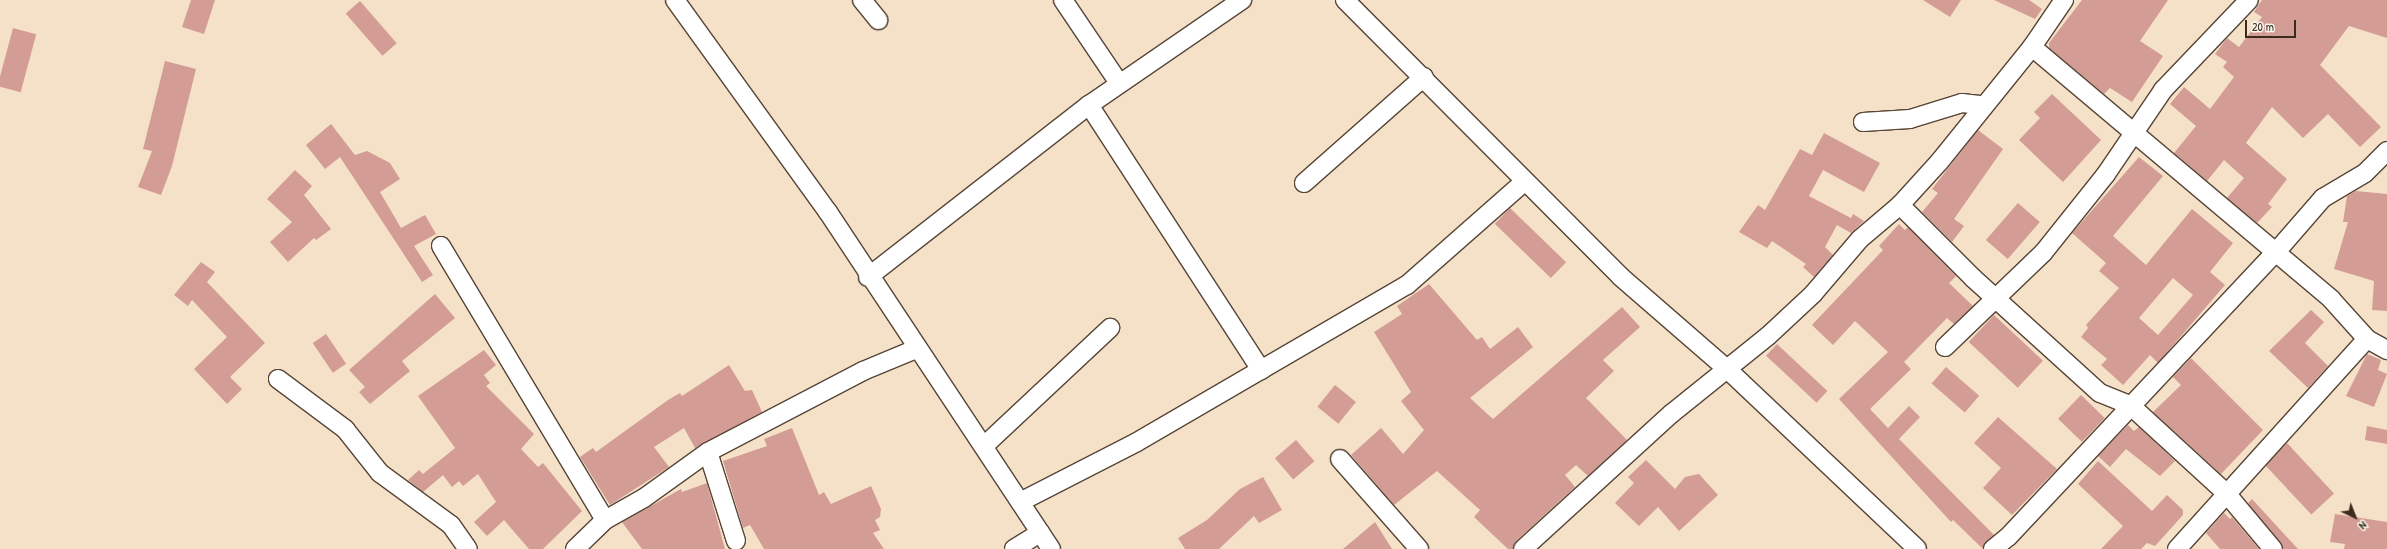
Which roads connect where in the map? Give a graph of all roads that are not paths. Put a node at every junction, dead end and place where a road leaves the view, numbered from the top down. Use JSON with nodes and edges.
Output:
{"nodes":[{"id":1,"x":675,"y":0,"type":"edge"},
{"id":2,"x":862,"y":0,"type":"edge"},
{"id":3,"x":1063,"y":0,"type":"edge"},
{"id":4,"x":1242,"y":0,"type":"edge"},
{"id":5,"x":1345,"y":0,"type":"edge"},
{"id":6,"x":2064,"y":0,"type":"edge"},
{"id":7,"x":2249,"y":0,"type":"edge"},
{"id":8,"x":878,"y":20,"type":"dead end"},
{"id":9,"x":2032,"y":47,"type":"junction"},
{"id":10,"x":1424,"y":76,"type":"junction"},
{"id":11,"x":1119,"y":83,"type":"junction"},
{"id":12,"x":1089,"y":105,"type":"junction"},
{"id":13,"x":1982,"y":105,"type":"junction"},
{"id":14,"x":1863,"y":122,"type":"dead end"},
{"id":15,"x":2135,"y":133,"type":"junction"},
{"id":16,"x":2387,"y":151,"type":"edge"},
{"id":17,"x":1524,"y":182,"type":"junction"},
{"id":18,"x":1304,"y":183,"type":"dead end"},
{"id":19,"x":1900,"y":205,"type":"junction"},
{"id":20,"x":442,"y":246,"type":"dead end"},
{"id":21,"x":2276,"y":252,"type":"junction"},
{"id":22,"x":868,"y":276,"type":"junction"},
{"id":23,"x":1110,"y":328,"type":"dead end"},
{"id":24,"x":2367,"y":339,"type":"junction"},
{"id":25,"x":1945,"y":347,"type":"dead end"},
{"id":26,"x":916,"y":349,"type":"junction"},
{"id":27,"x":2387,"y":350,"type":"edge"},
{"id":28,"x":1261,"y":370,"type":"junction"},
{"id":29,"x":1728,"y":370,"type":"junction"},
{"id":30,"x":278,"y":379,"type":"dead end"},
{"id":31,"x":2130,"y":405,"type":"junction"},
{"id":32,"x":984,"y":446,"type":"junction"},
{"id":33,"x":708,"y":452,"type":"junction"},
{"id":34,"x":1340,"y":459,"type":"dead end"},
{"id":35,"x":2226,"y":493,"type":"junction"},
{"id":36,"x":1020,"y":502,"type":"junction"},
{"id":37,"x":605,"y":520,"type":"junction"},
{"id":38,"x":1040,"y":533,"type":"junction"},
{"id":39,"x":736,"y":542,"type":"dead end"},
{"id":40,"x":468,"y":549,"type":"edge"},
{"id":41,"x":575,"y":549,"type":"edge"},
{"id":42,"x":1014,"y":549,"type":"edge"},
{"id":43,"x":1051,"y":549,"type":"edge"},
{"id":44,"x":1420,"y":549,"type":"edge"},
{"id":45,"x":1523,"y":549,"type":"edge"},
{"id":46,"x":1917,"y":549,"type":"edge"},
{"id":47,"x":1993,"y":549,"type":"edge"},
{"id":48,"x":2177,"y":549,"type":"edge"},
{"id":49,"x":2273,"y":549,"type":"edge"}],
"edges":[{"from":1,"to":22,"type":"street"},
{"from":2,"to":8,"type":"street"},
{"from":3,"to":11,"type":"street"},
{"from":4,"to":11,"type":"street"},
{"from":5,"to":10,"type":"street"},
{"from":6,"to":9,"type":"street"},
{"from":7,"to":15,"type":"street"},
{"from":9,"to":13,"type":"street"},
{"from":9,"to":15,"type":"street"},
{"from":10,"to":17,"type":"street"},
{"from":10,"to":18,"type":"street"},
{"from":11,"to":12,"type":"street"},
{"from":12,"to":22,"type":"street"},
{"from":12,"to":28,"type":"street"},
{"from":13,"to":14,"type":"street"},
{"from":13,"to":19,"type":"street"},
{"from":15,"to":21,"type":"street"},
{"from":15,"to":25,"type":"street"},
{"from":16,"to":21,"type":"street"},
{"from":17,"to":28,"type":"street"},
{"from":17,"to":29,"type":"street"},
{"from":19,"to":29,"type":"street"},
{"from":19,"to":31,"type":"street"},
{"from":20,"to":37,"type":"street"},
{"from":21,"to":24,"type":"street"},
{"from":21,"to":31,"type":"street"},
{"from":22,"to":26,"type":"street"},
{"from":23,"to":32,"type":"street"},
{"from":24,"to":27,"type":"street"},
{"from":24,"to":35,"type":"street"},
{"from":26,"to":32,"type":"street"},
{"from":26,"to":33,"type":"street"},
{"from":28,"to":36,"type":"street"},
{"from":29,"to":45,"type":"street"},
{"from":29,"to":46,"type":"street"},
{"from":30,"to":40,"type":"street"},
{"from":31,"to":35,"type":"street"},
{"from":31,"to":47,"type":"street"},
{"from":32,"to":36,"type":"street"},
{"from":33,"to":37,"type":"street"},
{"from":33,"to":39,"type":"street"},
{"from":34,"to":44,"type":"street"},
{"from":35,"to":48,"type":"street"},
{"from":35,"to":49,"type":"street"},
{"from":36,"to":38,"type":"street"},
{"from":37,"to":41,"type":"street"},
{"from":38,"to":42,"type":"street"},
{"from":38,"to":43,"type":"street"}]}
